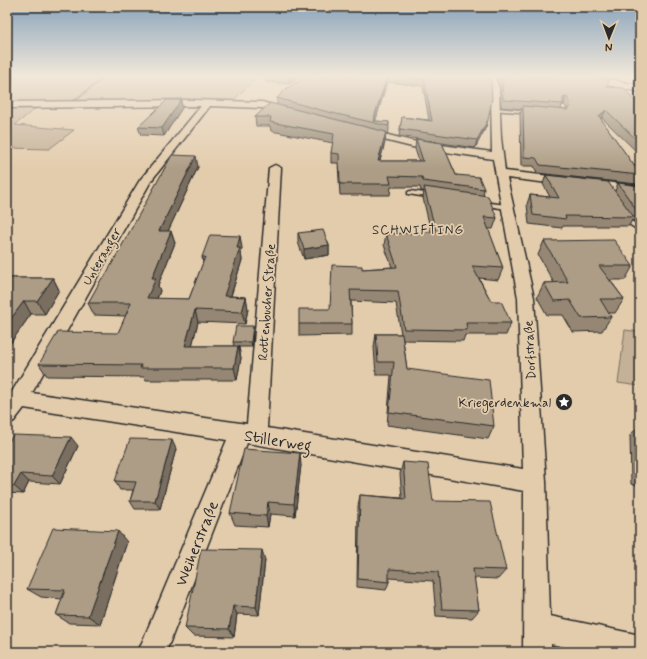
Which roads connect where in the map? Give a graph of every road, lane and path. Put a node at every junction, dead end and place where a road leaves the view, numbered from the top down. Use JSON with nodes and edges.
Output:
{"nodes":[{"id":1,"x":206,"y":107,"type":"edge"},
{"id":2,"x":268,"y":107,"type":"edge"},
{"id":3,"x":494,"y":109,"type":"joint"},
{"id":4,"x":538,"y":113,"type":"edge"},
{"id":5,"x":298,"y":115,"type":"edge"},
{"id":6,"x":356,"y":130,"type":"edge"},
{"id":7,"x":499,"y":165,"type":"junction"},
{"id":8,"x":275,"y":168,"type":"dead end"},
{"id":9,"x":640,"y":190,"type":"edge"},
{"id":10,"x":410,"y":193,"type":"dead end"},
{"id":11,"x":440,"y":198,"type":"edge"},
{"id":12,"x":477,"y":203,"type":"edge"},
{"id":13,"x":507,"y":207,"type":"junction"},
{"id":14,"x":621,"y":210,"type":"edge"},
{"id":15,"x":640,"y":229,"type":"edge"},
{"id":16,"x":13,"y":407,"type":"edge"},
{"id":17,"x":248,"y":435,"type":"junction"},
{"id":18,"x":536,"y":482,"type":"junction"},
{"id":19,"x":536,"y":640,"type":"edge"},
{"id":20,"x":640,"y":649,"type":"edge"},
{"id":21,"x":152,"y":652,"type":"edge"}],
"edges":[{"from":1,"to":16,"type":"street","name":"Unteranger"},
{"from":2,"to":5,"type":"street"},
{"from":3,"to":4,"type":"lane"},
{"from":3,"to":7,"type":"street","name":"Dorfstraße"},
{"from":6,"to":7,"type":"street"},
{"from":7,"to":9,"type":"street"},
{"from":7,"to":13,"type":"street","name":"Dorfstraße"},
{"from":8,"to":17,"type":"street","name":"Rottenbucher Straße"},
{"from":10,"to":11,"type":"lane"},
{"from":12,"to":13,"type":"lane"},
{"from":13,"to":18,"type":"street","name":"Dorfstraße"},
{"from":14,"to":15,"type":"lane"},
{"from":16,"to":17,"type":"street","name":"Stillerweg"},
{"from":17,"to":18,"type":"street","name":"Stillerweg"},
{"from":17,"to":21,"type":"street","name":"Weiherstraße"},
{"from":18,"to":19,"type":"street","name":"Dorfstraße"},
{"from":19,"to":20,"type":"street"}]}
